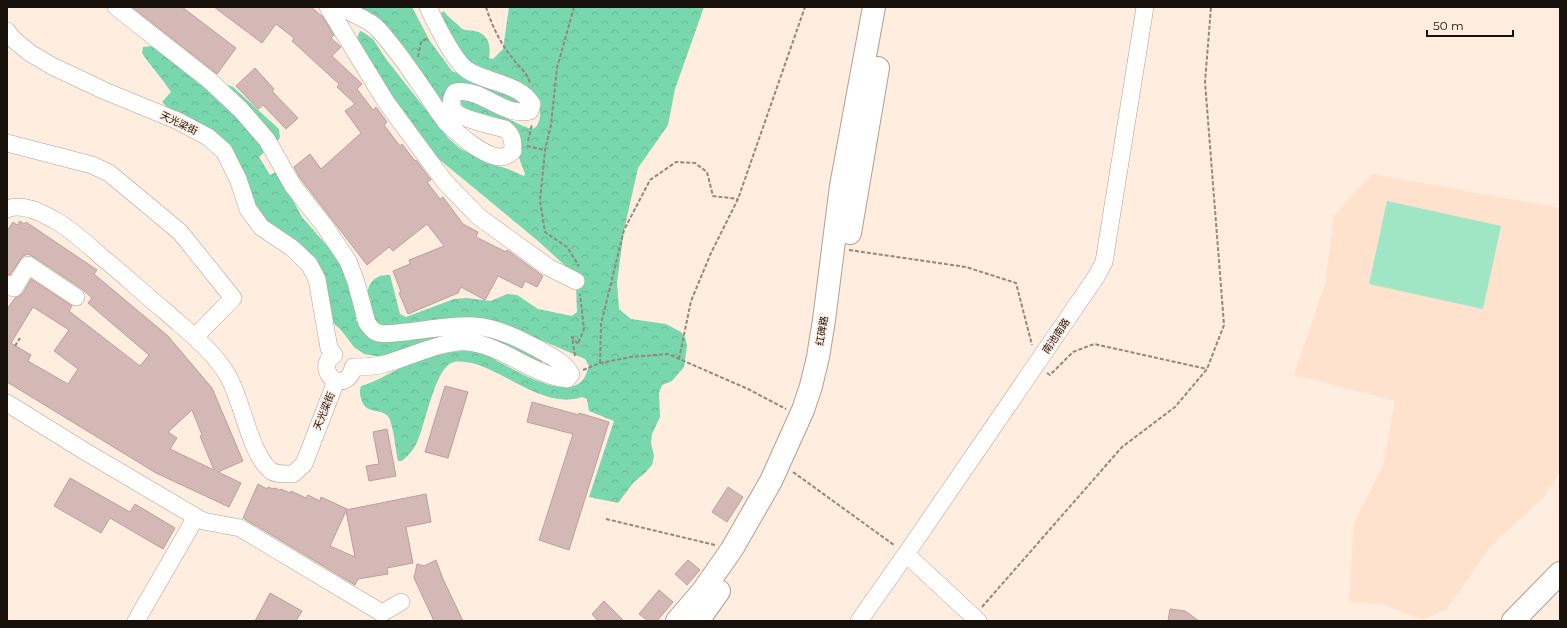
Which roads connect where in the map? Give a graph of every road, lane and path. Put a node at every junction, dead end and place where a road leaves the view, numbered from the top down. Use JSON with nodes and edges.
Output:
{"nodes":[{"id":1,"x":116,"y":7,"type":"edge"},
{"id":2,"x":328,"y":7,"type":"edge"},
{"id":3,"x":343,"y":7,"type":"edge"},
{"id":4,"x":428,"y":7,"type":"edge"},
{"id":5,"x":574,"y":7,"type":"edge"},
{"id":6,"x":805,"y":7,"type":"edge"},
{"id":7,"x":874,"y":7,"type":"edge"},
{"id":8,"x":889,"y":7,"type":"edge"},
{"id":9,"x":1145,"y":7,"type":"edge"},
{"id":10,"x":1211,"y":7,"type":"edge"},
{"id":11,"x":7,"y":31,"type":"edge"},
{"id":12,"x":440,"y":32,"type":"junction"},
{"id":13,"x":411,"y":72,"type":"junction"},
{"id":14,"x":7,"y":144,"type":"edge"},
{"id":15,"x":513,"y":145,"type":"junction"},
{"id":16,"x":545,"y":150,"type":"junction"},
{"id":17,"x":738,"y":199,"type":"junction"},
{"id":18,"x":7,"y":209,"type":"edge"},
{"id":19,"x":848,"y":250,"type":"junction"},
{"id":20,"x":576,"y":281,"type":"junction"},
{"id":21,"x":7,"y":284,"type":"edge"},
{"id":22,"x":76,"y":297,"type":"dead end"},
{"id":23,"x":195,"y":337,"type":"junction"},
{"id":24,"x":20,"y":338,"type":"dead end"},
{"id":25,"x":15,"y":346,"type":"dead end"},
{"id":26,"x":334,"y":355,"type":"junction"},
{"id":27,"x":575,"y":357,"type":"dead end"},
{"id":28,"x":679,"y":359,"type":"junction"},
{"id":29,"x":600,"y":362,"type":"junction"},
{"id":30,"x":1037,"y":364,"type":"junction"},
{"id":31,"x":353,"y":367,"type":"junction"},
{"id":32,"x":579,"y":368,"type":"dead end"},
{"id":33,"x":1207,"y":369,"type":"junction"},
{"id":34,"x":336,"y":381,"type":"junction"},
{"id":35,"x":7,"y":403,"type":"edge"},
{"id":36,"x":801,"y":415,"type":"junction"},
{"id":37,"x":792,"y":471,"type":"junction"},
{"id":38,"x":196,"y":517,"type":"junction"},
{"id":39,"x":606,"y":519,"type":"dead end"},
{"id":40,"x":732,"y":549,"type":"junction"},
{"id":41,"x":906,"y":554,"type":"junction"},
{"id":42,"x":1560,"y":572,"type":"edge"},
{"id":43,"x":401,"y":602,"type":"dead end"},
{"id":44,"x":976,"y":618,"type":"edge"},
{"id":45,"x":136,"y":621,"type":"edge"},
{"id":46,"x":677,"y":621,"type":"edge"},
{"id":47,"x":698,"y":621,"type":"edge"},
{"id":48,"x":859,"y":621,"type":"edge"},
{"id":49,"x":1513,"y":621,"type":"edge"}],
"edges":[{"from":1,"to":31,"type":"street"},
{"from":2,"to":20,"type":"street"},
{"from":3,"to":13,"type":"street"},
{"from":4,"to":12,"type":"street"},
{"from":5,"to":16,"type":"path"},
{"from":6,"to":17,"type":"path"},
{"from":7,"to":36,"type":"main road","name":"红碑路"},
{"from":8,"to":19,"type":"main road"},
{"from":9,"to":30,"type":"street","name":"南池南路"},
{"from":10,"to":33,"type":"path"},
{"from":11,"to":26,"type":"street","name":"天光梁街"},
{"from":12,"to":13,"type":"path"},
{"from":12,"to":15,"type":"street"},
{"from":13,"to":15,"type":"street"},
{"from":14,"to":23,"type":"street"},
{"from":15,"to":16,"type":"path"},
{"from":16,"to":20,"type":"path"},
{"from":17,"to":28,"type":"path"},
{"from":17,"to":29,"type":"path"},
{"from":18,"to":23,"type":"street","name":"天光梁街"},
{"from":19,"to":30,"type":"path"},
{"from":19,"to":37,"type":"main road"},
{"from":20,"to":27,"type":"path"},
{"from":21,"to":22,"type":"street"},
{"from":23,"to":34,"type":"street","name":"天光梁街"},
{"from":24,"to":25,"type":"path"},
{"from":26,"to":31,"type":"street"},
{"from":26,"to":34,"type":"street","name":"天光梁街"},
{"from":28,"to":29,"type":"path"},
{"from":28,"to":36,"type":"path"},
{"from":29,"to":32,"type":"path"},
{"from":30,"to":33,"type":"path"},
{"from":30,"to":41,"type":"street","name":"南池南路"},
{"from":31,"to":34,"type":"street"},
{"from":33,"to":44,"type":"path"},
{"from":35,"to":38,"type":"street"},
{"from":36,"to":40,"type":"main road","name":"红碑路"},
{"from":37,"to":41,"type":"path"},
{"from":37,"to":47,"type":"main road"},
{"from":38,"to":43,"type":"street"},
{"from":38,"to":45,"type":"street"},
{"from":39,"to":40,"type":"path"},
{"from":40,"to":46,"type":"main road","name":"红碑路"},
{"from":41,"to":44,"type":"street"},
{"from":41,"to":48,"type":"street","name":"南池南路"},
{"from":42,"to":49,"type":"main road"}]}
